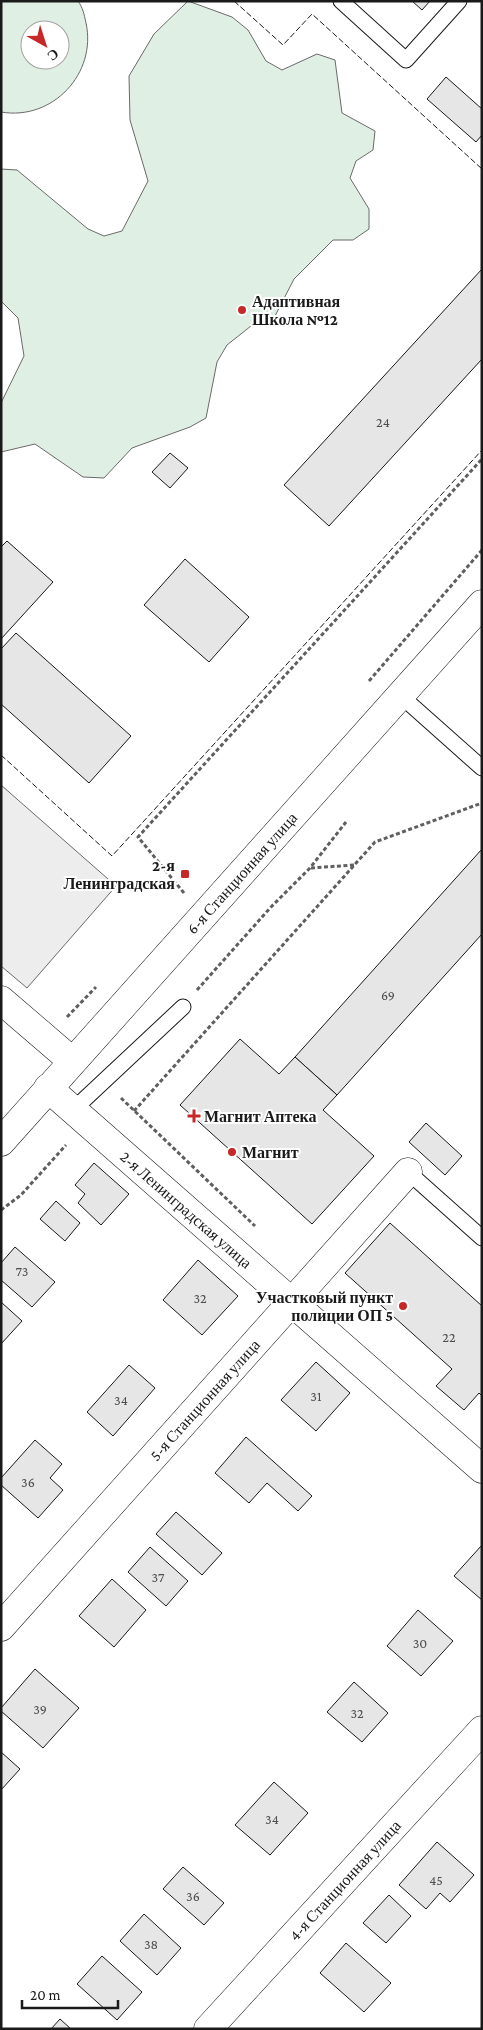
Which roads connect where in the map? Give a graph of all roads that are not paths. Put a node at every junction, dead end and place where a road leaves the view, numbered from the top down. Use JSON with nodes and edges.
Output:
{"nodes":[{"id":1,"x":341,"y":1,"type":"edge"},
{"id":2,"x":460,"y":1,"type":"edge"},
{"id":3,"x":482,"y":604,"type":"edge"},
{"id":4,"x":400,"y":695,"type":"junction"},
{"id":5,"x":482,"y":768,"type":"edge"},
{"id":6,"x":1,"y":1000,"type":"edge"},
{"id":7,"x":183,"y":1007,"type":"road end"},
{"id":8,"x":72,"y":1062,"type":"junction"},
{"id":9,"x":48,"y":1088,"type":"junction"},
{"id":10,"x":80,"y":1116,"type":"junction"},
{"id":11,"x":1,"y":1142,"type":"edge"},
{"id":12,"x":408,"y":1172,"type":"joint"},
{"id":13,"x":482,"y":1238,"type":"edge"},
{"id":14,"x":291,"y":1301,"type":"junction"},
{"id":15,"x":482,"y":1469,"type":"edge"},
{"id":16,"x":1,"y":1627,"type":"edge"},
{"id":17,"x":482,"y":1730,"type":"edge"},
{"id":18,"x":208,"y":2029,"type":"edge"}],
"edges":[{"from":1,"to":2,"type":"lane"},
{"from":3,"to":4,"type":"street","name":"6-я Станционная улица"},
{"from":4,"to":5,"type":"lane"},
{"from":4,"to":8,"type":"street","name":"6-я Станционная улица"},
{"from":6,"to":8,"type":"street"},
{"from":7,"to":10,"type":"lane"},
{"from":8,"to":9,"type":"street","name":"6-я Станционная улица"},
{"from":9,"to":10,"type":"street","name":"2-я Ленинградская улица"},
{"from":9,"to":11,"type":"street","name":"6-я Станционная улица"},
{"from":10,"to":14,"type":"street","name":"2-я Ленинградская улица"},
{"from":12,"to":13,"type":"lane"},
{"from":12,"to":14,"type":"street","name":"5-я Станционная улица"},
{"from":14,"to":15,"type":"street","name":"2-я Ленинградская улица"},
{"from":14,"to":16,"type":"street","name":"5-я Станционная улица"},
{"from":17,"to":18,"type":"street","name":"4-я Станционная улица"}]}
